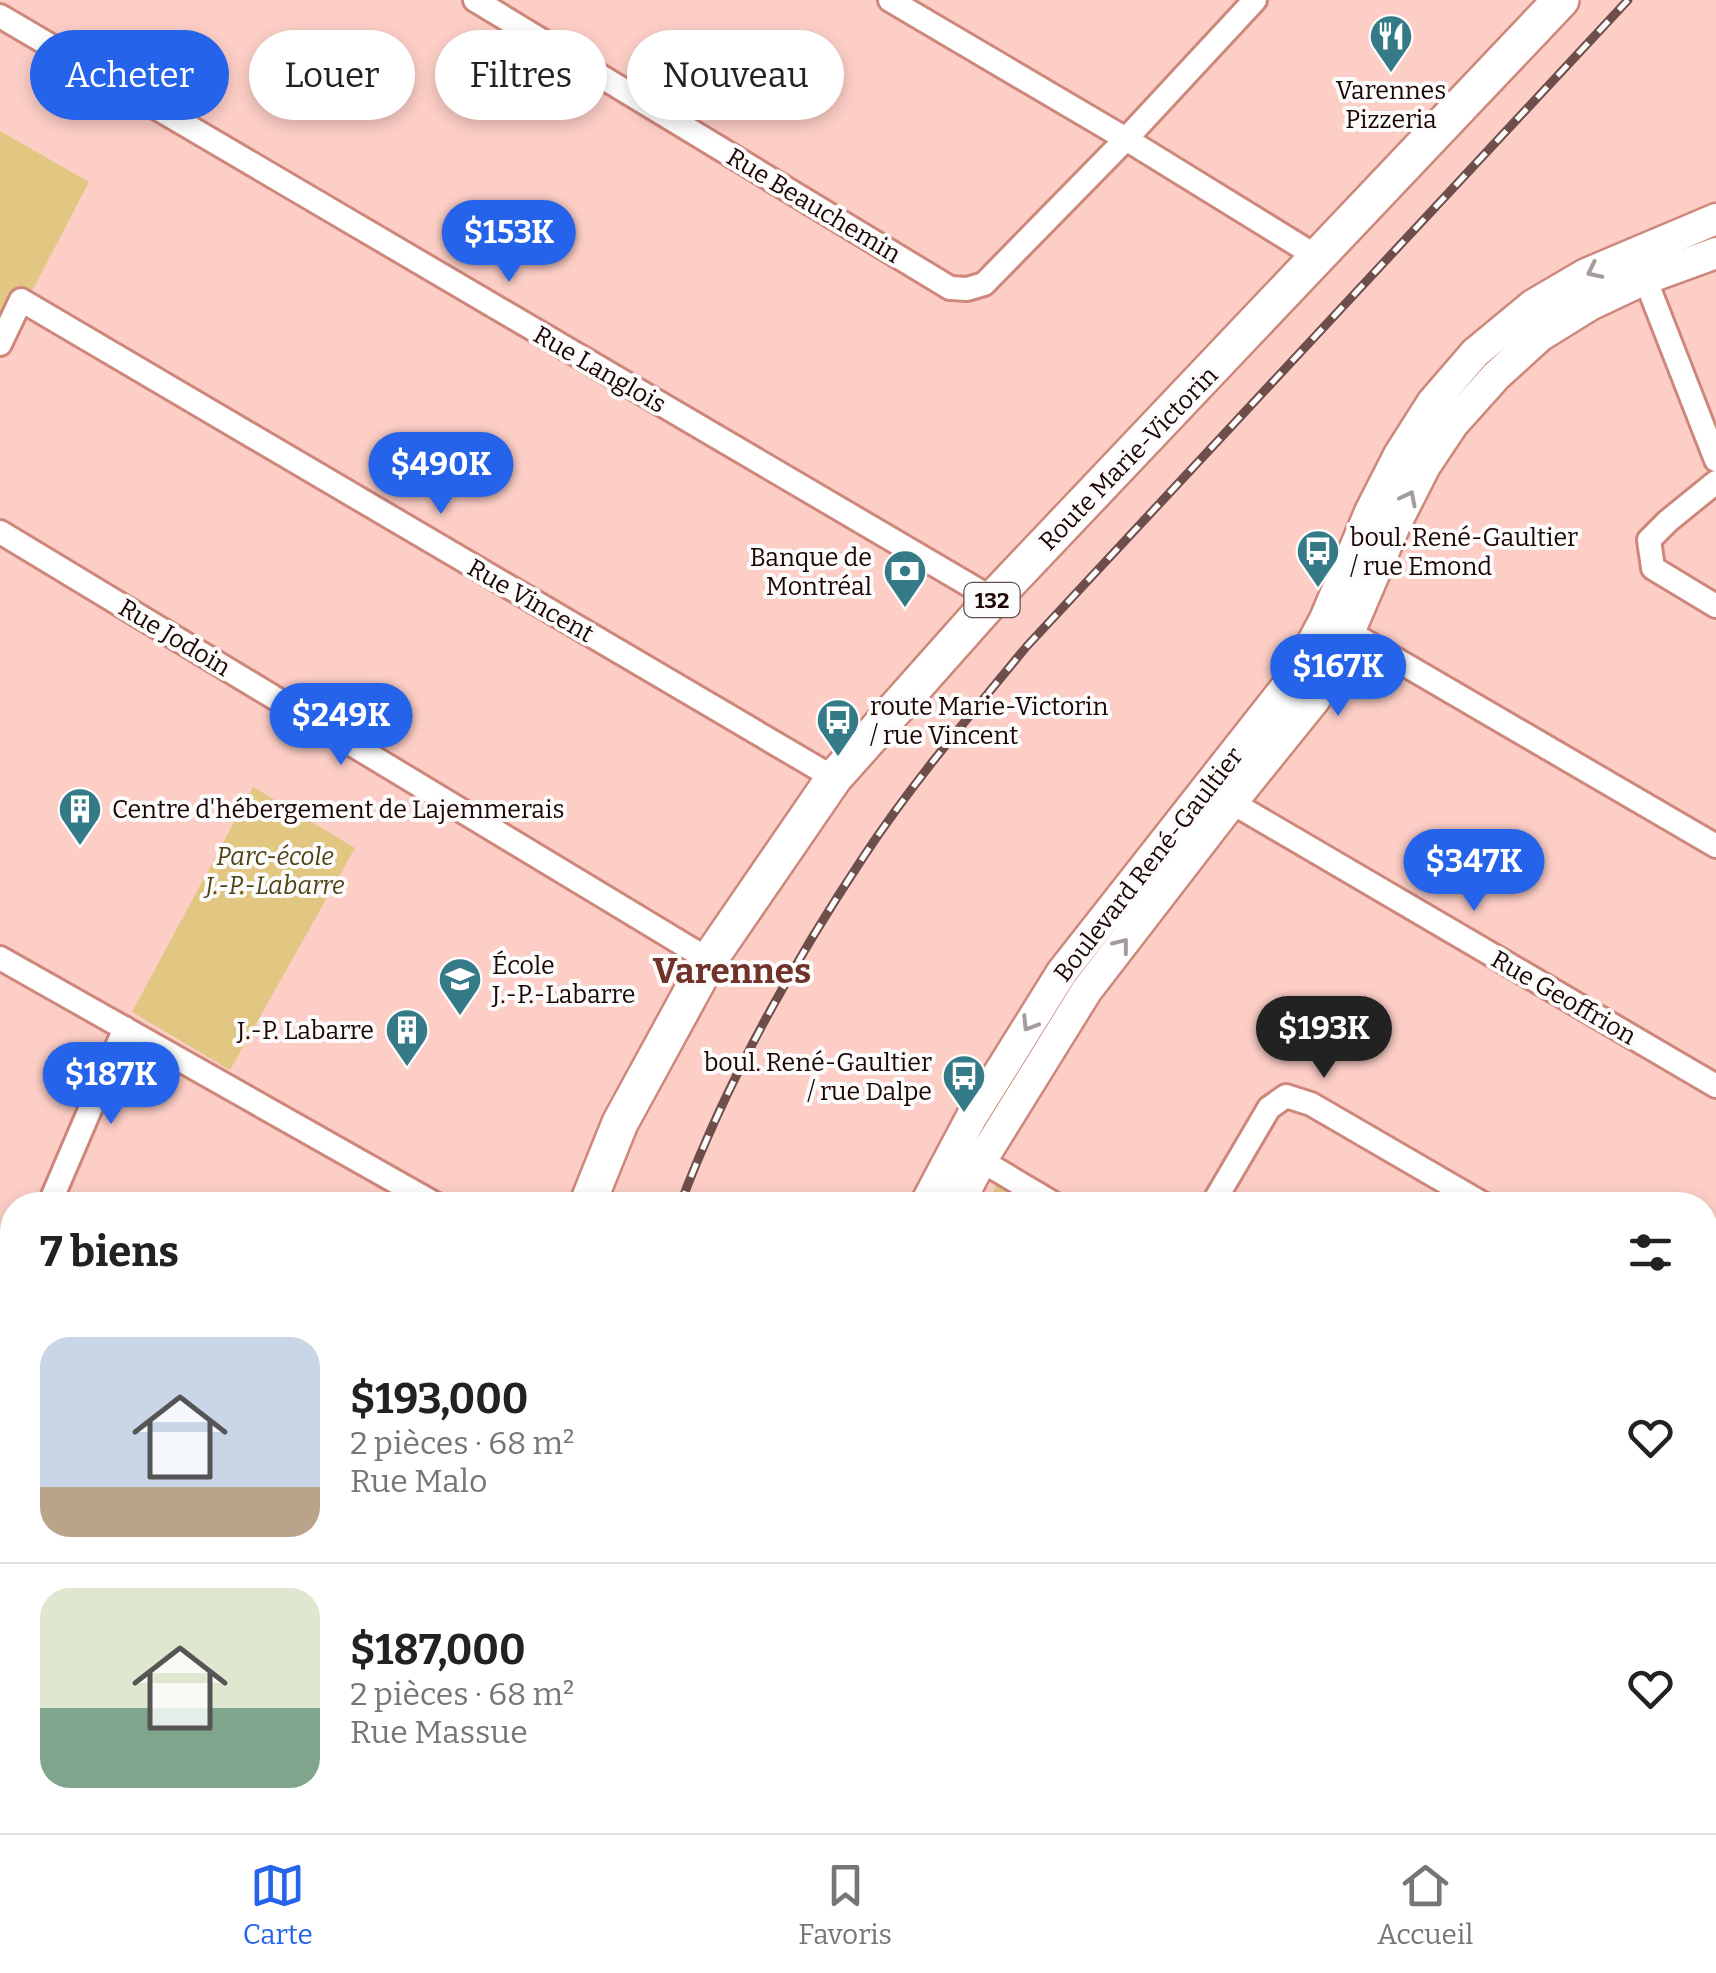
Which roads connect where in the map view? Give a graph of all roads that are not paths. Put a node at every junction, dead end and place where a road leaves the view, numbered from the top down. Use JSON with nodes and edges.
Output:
{"nodes":[{"id":1,"x":890,"y":0,"type":"edge"},
{"id":2,"x":1255,"y":0,"type":"edge"},
{"id":3,"x":1560,"y":0,"type":"edge"},
{"id":4,"x":477,"y":1,"type":"edge"},
{"id":5,"x":0,"y":16,"type":"edge"},
{"id":6,"x":1126,"y":139,"type":"junction"},
{"id":7,"x":1716,"y":220,"type":"edge"},
{"id":8,"x":1716,"y":253,"type":"edge"},
{"id":9,"x":1319,"y":258,"type":"junction"},
{"id":10,"x":1640,"y":265,"type":"junction"},
{"id":11,"x":0,"y":344,"type":"edge"},
{"id":12,"x":1716,"y":460,"type":"edge"},
{"id":13,"x":1716,"y":482,"type":"edge"},
{"id":14,"x":0,"y":532,"type":"edge"},
{"id":15,"x":993,"y":599,"type":"junction"},
{"id":16,"x":1716,"y":606,"type":"edge"},
{"id":17,"x":1337,"y":624,"type":"junction"},
{"id":18,"x":834,"y":778,"type":"junction"},
{"id":19,"x":1219,"y":795,"type":"junction"},
{"id":20,"x":1716,"y":846,"type":"edge"},
{"id":21,"x":0,"y":958,"type":"edge"},
{"id":22,"x":709,"y":960,"type":"junction"},
{"id":23,"x":126,"y":1028,"type":"junction"},
{"id":24,"x":1716,"y":1086,"type":"edge"},
{"id":25,"x":968,"y":1153,"type":"junction"},
{"id":26,"x":54,"y":1192,"type":"edge"},
{"id":27,"x":414,"y":1192,"type":"edge"},
{"id":28,"x":592,"y":1192,"type":"edge"},
{"id":29,"x":936,"y":1192,"type":"edge"},
{"id":30,"x":960,"y":1192,"type":"edge"},
{"id":31,"x":1034,"y":1192,"type":"edge"},
{"id":32,"x":1220,"y":1192,"type":"edge"},
{"id":33,"x":1462,"y":1192,"type":"edge"}],
"edges":[{"from":1,"to":6,"type":"street"},
{"from":2,"to":6,"type":"street","name":"Rue Beauchemin"},
{"from":3,"to":9,"type":"main road","name":"Route Marie-Victorin","number":"132"},
{"from":4,"to":6,"type":"street","name":"Rue Beauchemin"},
{"from":5,"to":15,"type":"street","name":"Rue Langlois"},
{"from":6,"to":9,"type":"street"},
{"from":7,"to":10,"type":"street","name":"Boulevard René-Gaultier"},
{"from":8,"to":10,"type":"street","name":"Boulevard René-Gaultier"},
{"from":9,"to":15,"type":"main road","name":"Route Marie-Victorin","number":"132"},
{"from":10,"to":12,"type":"street"},
{"from":10,"to":17,"type":"street","name":"Boulevard René-Gaultier"},
{"from":11,"to":18,"type":"street","name":"Rue Vincent"},
{"from":13,"to":16,"type":"street"},
{"from":14,"to":22,"type":"street","name":"Rue Jodoin"},
{"from":15,"to":18,"type":"main road","name":"Route Marie-Victorin","number":"132"},
{"from":17,"to":19,"type":"street","name":"Boulevard René-Gaultier"},
{"from":17,"to":20,"type":"street"},
{"from":18,"to":22,"type":"main road","name":"Route Marie-Victorin","number":"132"},
{"from":19,"to":24,"type":"street","name":"Rue Geoffrion"},
{"from":19,"to":25,"type":"street","name":"Boulevard René-Gaultier"},
{"from":21,"to":23,"type":"street"},
{"from":22,"to":28,"type":"main road","name":"Route Marie-Victorin","number":"132"},
{"from":23,"to":26,"type":"street"},
{"from":23,"to":27,"type":"street"},
{"from":25,"to":29,"type":"street","name":"Boulevard René-Gaultier"},
{"from":25,"to":30,"type":"street","name":"Boulevard René-Gaultier"},
{"from":25,"to":31,"type":"street"},
{"from":32,"to":33,"type":"street"}]}
